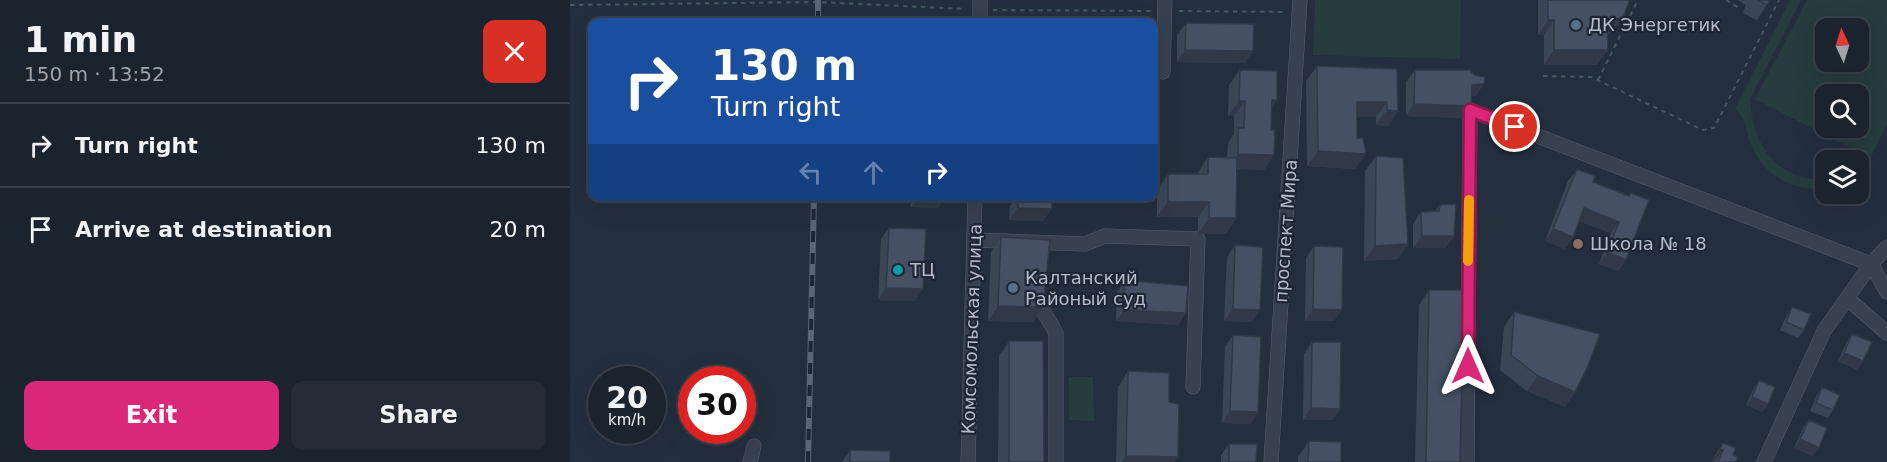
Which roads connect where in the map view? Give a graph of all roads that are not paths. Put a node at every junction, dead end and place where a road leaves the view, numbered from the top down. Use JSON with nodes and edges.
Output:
{"nodes":[{"id":1,"x":1164,"y":6,"type":"edge"},
{"id":2,"x":1300,"y":6,"type":"edge"},
{"id":3,"x":1163,"y":72,"type":"dead end"},
{"id":4,"x":975,"y":201,"type":"edge"},
{"id":5,"x":974,"y":240,"type":"junction"},
{"id":6,"x":1887,"y":247,"type":"edge"},
{"id":7,"x":1871,"y":264,"type":"junction"},
{"id":8,"x":1027,"y":282,"type":"edge"},
{"id":9,"x":1887,"y":292,"type":"edge"},
{"id":10,"x":1848,"y":299,"type":"junction"},
{"id":11,"x":1887,"y":333,"type":"edge"},
{"id":12,"x":1193,"y":387,"type":"dead end"},
{"id":13,"x":754,"y":446,"type":"dead end"},
{"id":14,"x":750,"y":462,"type":"edge"},
{"id":15,"x":968,"y":462,"type":"edge"},
{"id":16,"x":1056,"y":462,"type":"edge"},
{"id":17,"x":1271,"y":462,"type":"edge"},
{"id":18,"x":1467,"y":462,"type":"edge"},
{"id":19,"x":1764,"y":462,"type":"edge"}],
"edges":[{"from":1,"to":3,"type":"street"},
{"from":2,"to":17,"type":"street","name":"проспект Мира"},
{"from":4,"to":5,"type":"street","name":"Комсомольская улица"},
{"from":5,"to":12,"type":"street"},
{"from":5,"to":15,"type":"street","name":"Комсомольская улица"},
{"from":6,"to":7,"type":"street"},
{"from":7,"to":9,"type":"street"},
{"from":7,"to":10,"type":"street"},
{"from":7,"to":18,"type":"street"},
{"from":8,"to":16,"type":"street"},
{"from":10,"to":11,"type":"street"},
{"from":10,"to":19,"type":"street"},
{"from":13,"to":14,"type":"street"}]}
